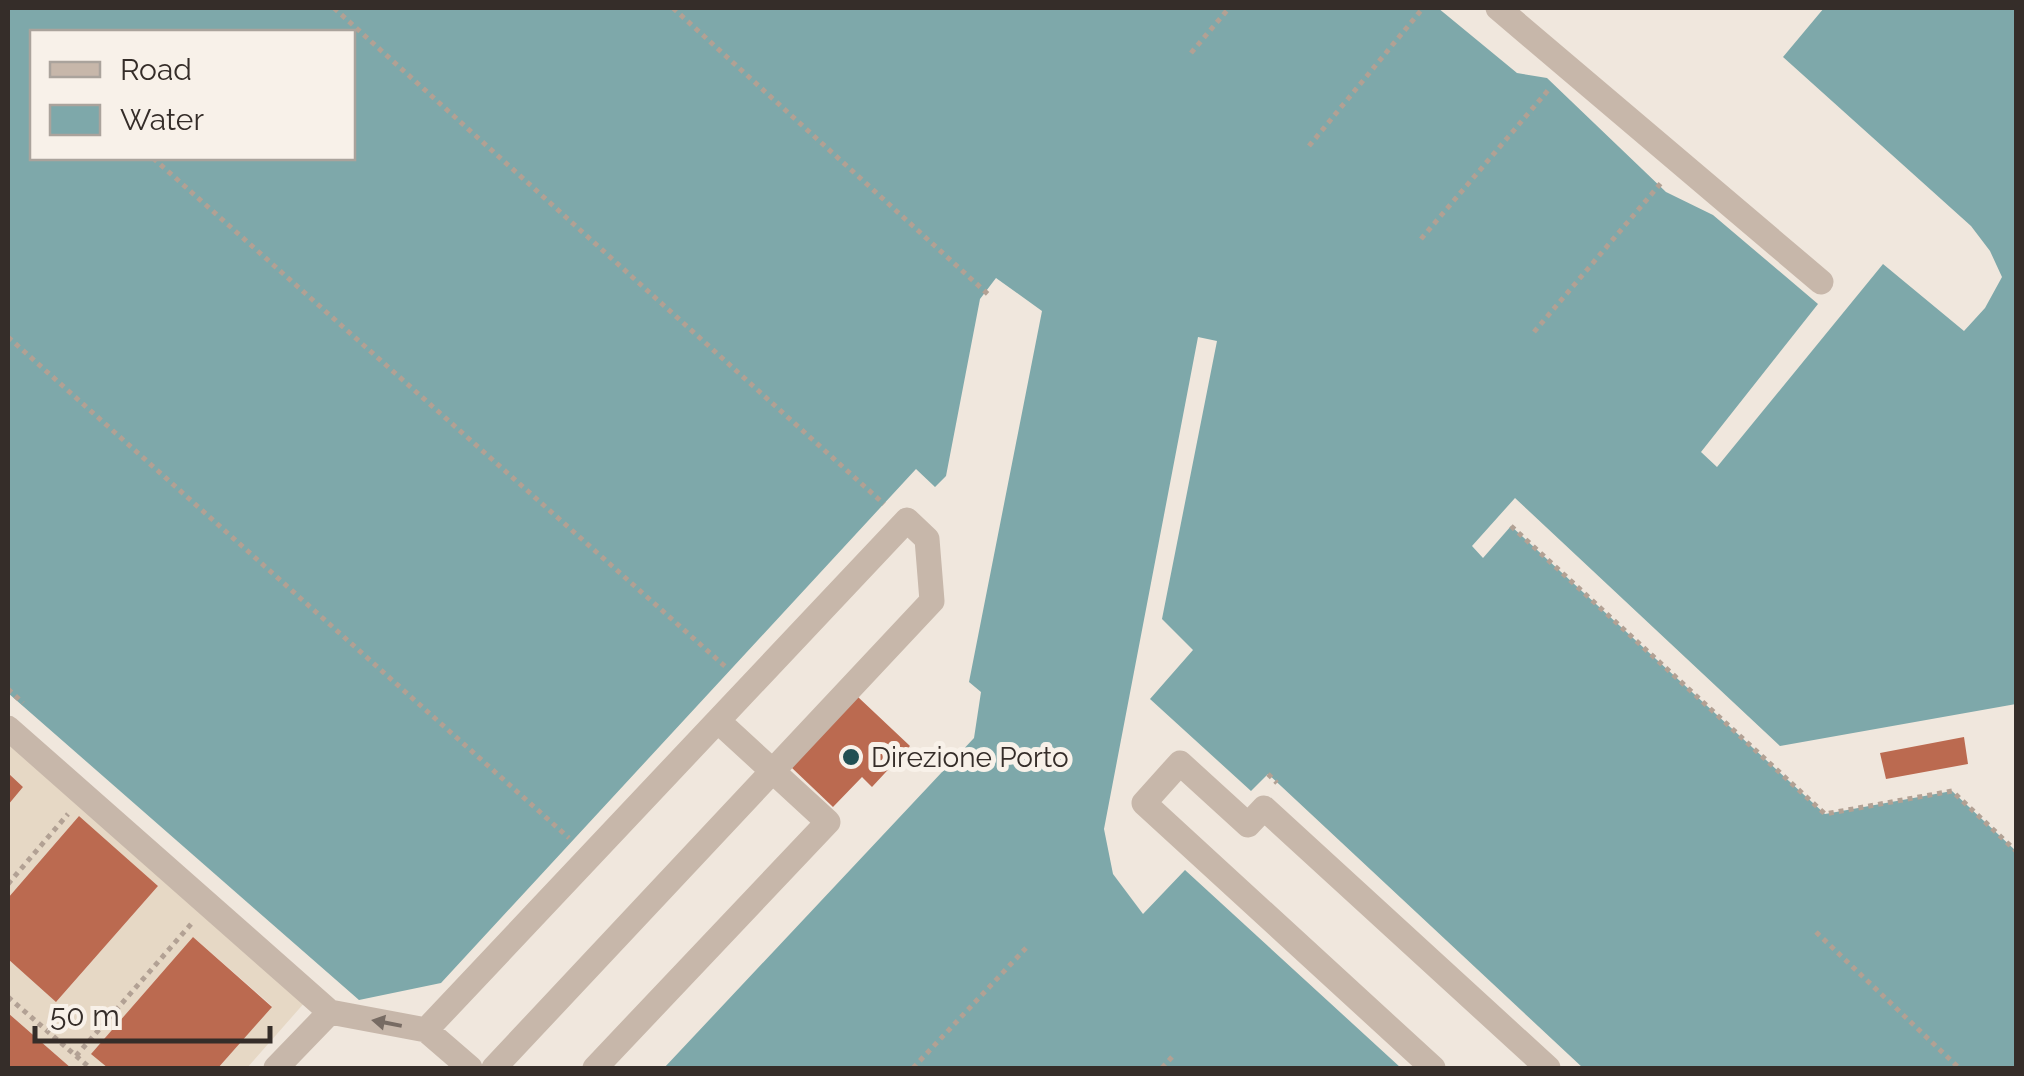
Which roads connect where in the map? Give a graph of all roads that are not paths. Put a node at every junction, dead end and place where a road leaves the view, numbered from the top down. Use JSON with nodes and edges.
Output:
{"nodes":[{"id":1,"x":1498,"y":8,"type":"edge"},
{"id":2,"x":1820,"y":282,"type":"dead end"},
{"id":3,"x":718,"y":720,"type":"junction"},
{"id":4,"x":8,"y":728,"type":"edge"},
{"id":5,"x":772,"y":771,"type":"junction"},
{"id":6,"x":330,"y":1012,"type":"junction"},
{"id":7,"x":426,"y":1030,"type":"junction"},
{"id":8,"x":288,"y":1065,"type":"edge"},
{"id":9,"x":470,"y":1068,"type":"edge"},
{"id":10,"x":494,"y":1068,"type":"edge"},
{"id":11,"x":596,"y":1068,"type":"edge"},
{"id":12,"x":1434,"y":1068,"type":"edge"},
{"id":13,"x":1548,"y":1068,"type":"edge"}],
"edges":[{"from":1,"to":2,"type":"lane"},
{"from":3,"to":5,"type":"lane"},
{"from":3,"to":5,"type":"lane"},
{"from":3,"to":7,"type":"lane"},
{"from":4,"to":6,"type":"lane"},
{"from":5,"to":10,"type":"lane"},
{"from":5,"to":11,"type":"lane"},
{"from":7,"to":6,"type":"lane","one_way":true},
{"from":6,"to":8,"type":"lane"},
{"from":7,"to":9,"type":"lane"},
{"from":12,"to":13,"type":"lane"}]}
